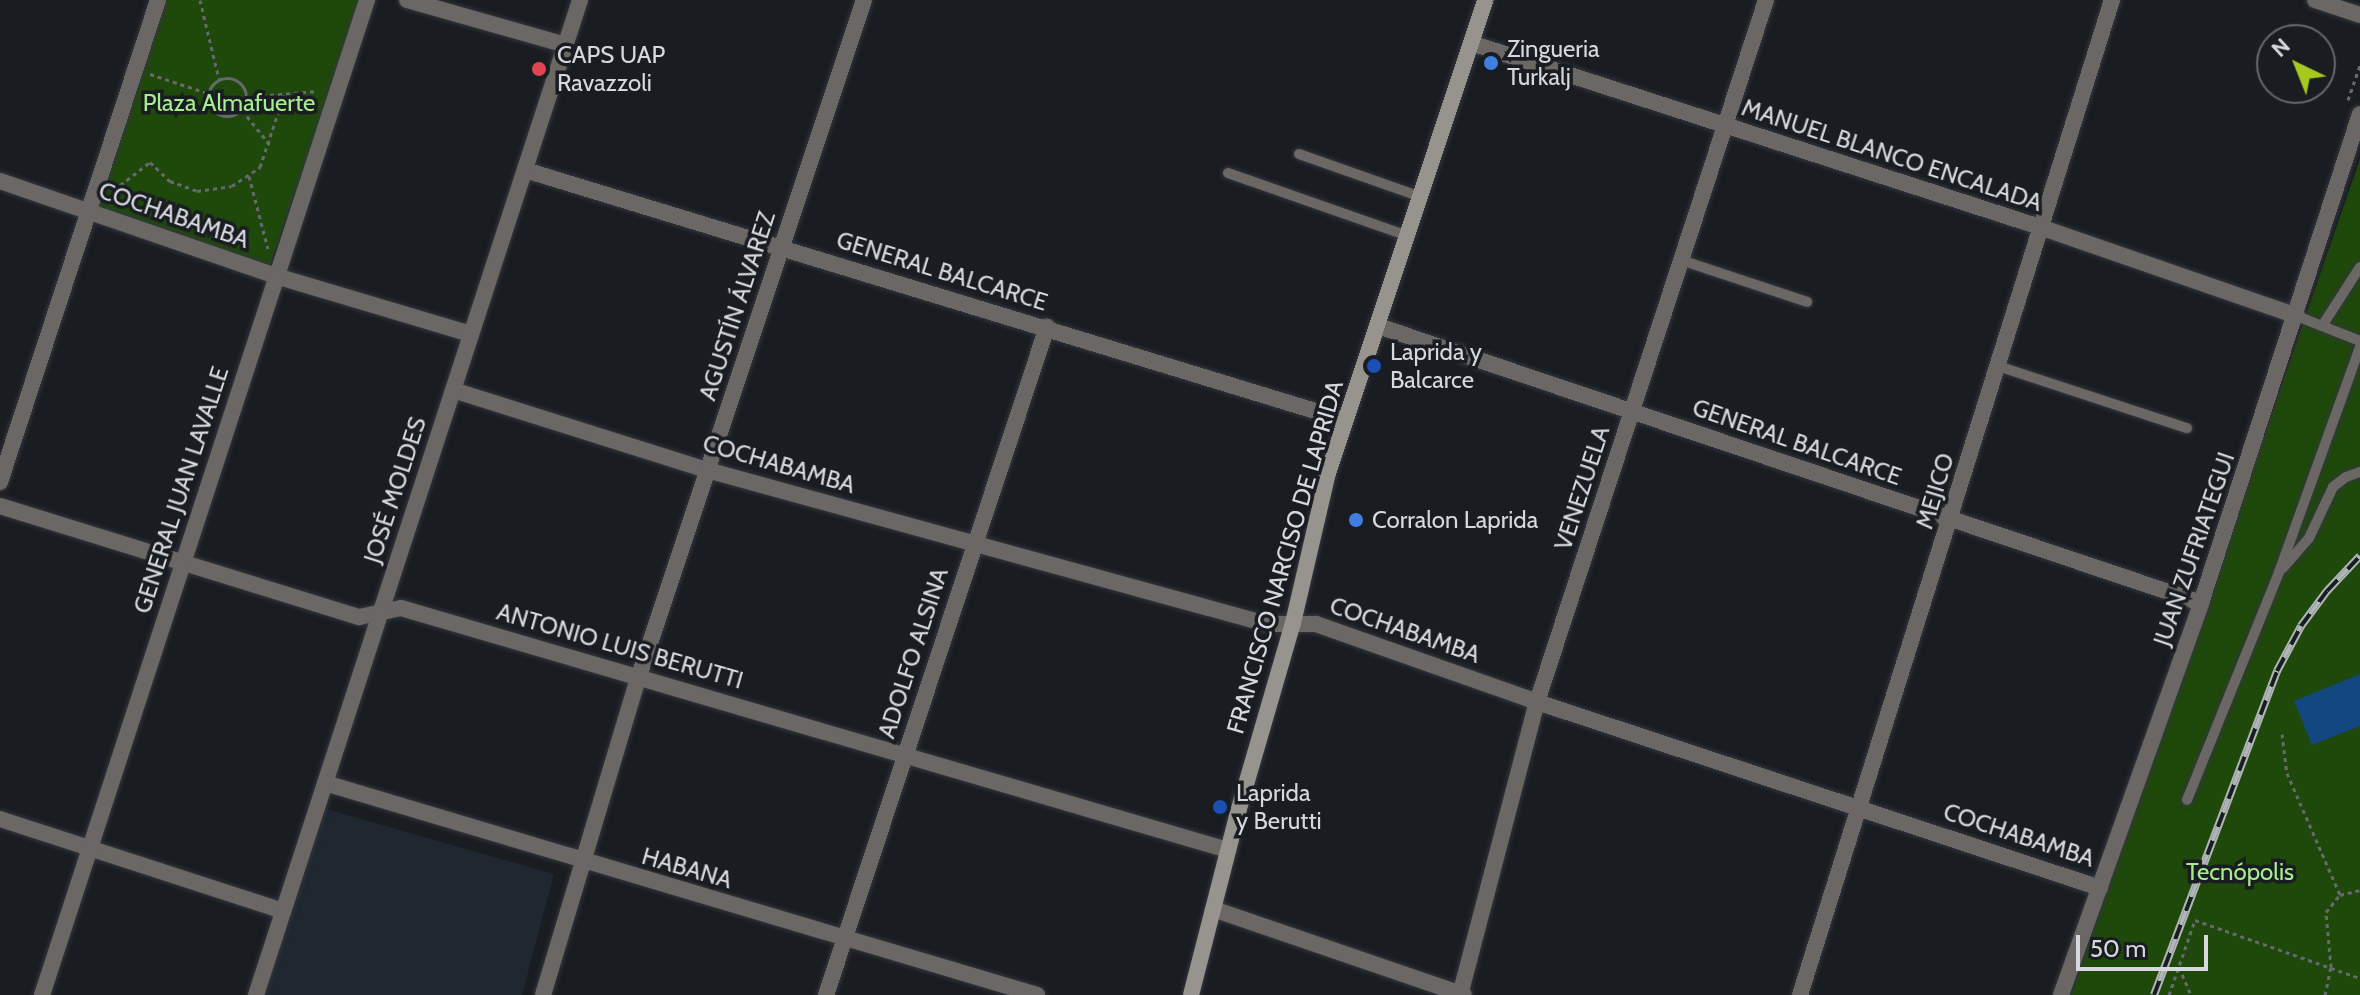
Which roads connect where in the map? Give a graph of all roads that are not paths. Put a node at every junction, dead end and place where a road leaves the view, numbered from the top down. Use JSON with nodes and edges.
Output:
{"nodes":[{"id":1,"x":158,"y":0,"type":"edge"},
{"id":2,"x":367,"y":0,"type":"edge"},
{"id":3,"x":407,"y":0,"type":"edge"},
{"id":4,"x":580,"y":0,"type":"edge"},
{"id":5,"x":864,"y":0,"type":"edge"},
{"id":6,"x":1485,"y":0,"type":"edge"},
{"id":7,"x":1766,"y":0,"type":"edge"},
{"id":8,"x":2112,"y":0,"type":"edge"},
{"id":9,"x":2315,"y":0,"type":"edge"},
{"id":10,"x":2360,"y":15,"type":"edge"},
{"id":11,"x":1471,"y":43,"type":"junction"},
{"id":12,"x":566,"y":45,"type":"junction"},
{"id":13,"x":2360,"y":114,"type":"edge"},
{"id":14,"x":1724,"y":126,"type":"junction"},
{"id":15,"x":1299,"y":154,"type":"dead end"},
{"id":16,"x":525,"y":170,"type":"junction"},
{"id":17,"x":1228,"y":173,"type":"dead end"},
{"id":18,"x":0,"y":181,"type":"edge"},
{"id":19,"x":1421,"y":197,"type":"junction"},
{"id":20,"x":89,"y":210,"type":"junction"},
{"id":21,"x":2040,"y":227,"type":"junction"},
{"id":22,"x":1408,"y":236,"type":"junction"},
{"id":23,"x":782,"y":248,"type":"junction"},
{"id":24,"x":1681,"y":260,"type":"junction"},
{"id":25,"x":2360,"y":267,"type":"edge"},
{"id":26,"x":276,"y":276,"type":"junction"},
{"id":27,"x":1807,"y":302,"type":"dead end"},
{"id":28,"x":2297,"y":316,"type":"junction"},
{"id":29,"x":1378,"y":326,"type":"junction"},
{"id":30,"x":2322,"y":326,"type":"junction"},
{"id":31,"x":1047,"y":327,"type":"junction"},
{"id":32,"x":471,"y":334,"type":"junction"},
{"id":33,"x":2360,"y":344,"type":"edge"},
{"id":34,"x":1998,"y":366,"type":"junction"},
{"id":35,"x":453,"y":390,"type":"junction"},
{"id":36,"x":1632,"y":412,"type":"junction"},
{"id":37,"x":1345,"y":420,"type":"junction"},
{"id":38,"x":2187,"y":428,"type":"dead end"},
{"id":39,"x":707,"y":470,"type":"junction"},
{"id":40,"x":2360,"y":472,"type":"edge"},
{"id":41,"x":0,"y":482,"type":"edge"},
{"id":42,"x":0,"y":506,"type":"edge"},
{"id":43,"x":1952,"y":520,"type":"junction"},
{"id":44,"x":975,"y":543,"type":"junction"},
{"id":45,"x":183,"y":562,"type":"junction"},
{"id":46,"x":2279,"y":572,"type":"junction"},
{"id":47,"x":2201,"y":603,"type":"junction"},
{"id":48,"x":380,"y":613,"type":"junction"},
{"id":49,"x":1293,"y":623,"type":"junction"},
{"id":50,"x":639,"y":676,"type":"junction"},
{"id":51,"x":1537,"y":702,"type":"junction"},
{"id":52,"x":905,"y":753,"type":"junction"},
{"id":53,"x":325,"y":783,"type":"junction"},
{"id":54,"x":2187,"y":800,"type":"dead end"},
{"id":55,"x":1857,"y":807,"type":"junction"},
{"id":56,"x":0,"y":819,"type":"edge"},
{"id":57,"x":90,"y":848,"type":"junction"},
{"id":58,"x":1228,"y":850,"type":"junction"},
{"id":59,"x":583,"y":862,"type":"junction"},
{"id":60,"x":2100,"y":888,"type":"junction"},
{"id":61,"x":1213,"y":909,"type":"junction"},
{"id":62,"x":283,"y":911,"type":"junction"},
{"id":63,"x":844,"y":938,"type":"junction"},
{"id":64,"x":42,"y":995,"type":"edge"},
{"id":65,"x":256,"y":995,"type":"edge"},
{"id":66,"x":543,"y":995,"type":"edge"},
{"id":67,"x":826,"y":995,"type":"edge"},
{"id":68,"x":1037,"y":995,"type":"edge"},
{"id":69,"x":1191,"y":995,"type":"edge"},
{"id":70,"x":1462,"y":995,"type":"edge"},
{"id":71,"x":1800,"y":995,"type":"edge"},
{"id":72,"x":2061,"y":995,"type":"edge"}],
"edges":[{"from":1,"to":20,"type":"street"},
{"from":2,"to":26,"type":"street","name":"GENERAL JUAN LAVALLE"},
{"from":3,"to":12,"type":"street"},
{"from":4,"to":12,"type":"street","name":"JOSÉ MOLDES"},
{"from":5,"to":23,"type":"street","name":"AGUSTÍN ÁLVAREZ"},
{"from":6,"to":11,"type":"main road","name":"FRANCISCO NARCISO DE LAPRIDA"},
{"from":7,"to":14,"type":"street","name":"VENEZUELA"},
{"from":8,"to":21,"type":"street","name":"MEJICO"},
{"from":9,"to":10,"type":"street"},
{"from":11,"to":14,"type":"street","name":"MANUEL BLANCO ENCALADA"},
{"from":11,"to":19,"type":"main road","name":"FRANCISCO NARCISO DE LAPRIDA"},
{"from":12,"to":16,"type":"street","name":"JOSÉ MOLDES"},
{"from":13,"to":28,"type":"street","name":"JUAN ZUFRIATEGUI"},
{"from":14,"to":21,"type":"street","name":"MANUEL BLANCO ENCALADA"},
{"from":14,"to":24,"type":"street","name":"VENEZUELA"},
{"from":15,"to":19,"type":"lane"},
{"from":16,"to":23,"type":"street","name":"GENERAL BALCARCE"},
{"from":16,"to":32,"type":"street","name":"JOSÉ MOLDES"},
{"from":17,"to":22,"type":"lane"},
{"from":18,"to":20,"type":"street","name":"COCHABAMBA"},
{"from":19,"to":22,"type":"main road","name":"FRANCISCO NARCISO DE LAPRIDA"},
{"from":20,"to":26,"type":"street","name":"COCHABAMBA"},
{"from":20,"to":41,"type":"street"},
{"from":21,"to":28,"type":"street","name":"MANUEL BLANCO ENCALADA"},
{"from":21,"to":34,"type":"street","name":"MEJICO"},
{"from":22,"to":29,"type":"main road","name":"FRANCISCO NARCISO DE LAPRIDA"},
{"from":23,"to":31,"type":"street","name":"GENERAL BALCARCE"},
{"from":23,"to":39,"type":"street","name":"AGUSTÍN ÁLVAREZ"},
{"from":24,"to":27,"type":"lane"},
{"from":24,"to":36,"type":"street","name":"VENEZUELA"},
{"from":25,"to":30,"type":"lane"},
{"from":26,"to":32,"type":"street","name":"COCHABAMBA"},
{"from":26,"to":45,"type":"street","name":"GENERAL JUAN LAVALLE"},
{"from":28,"to":30,"type":"lane"},
{"from":28,"to":47,"type":"street","name":"JUAN ZUFRIATEGUI"},
{"from":29,"to":36,"type":"street","name":"GENERAL BALCARCE"},
{"from":29,"to":37,"type":"main road","name":"FRANCISCO NARCISO DE LAPRIDA"},
{"from":30,"to":33,"type":"lane"},
{"from":31,"to":37,"type":"street","name":"GENERAL BALCARCE"},
{"from":31,"to":44,"type":"street","name":"ADOLFO ALSINA"},
{"from":32,"to":35,"type":"street","name":"JOSÉ MOLDES"},
{"from":33,"to":46,"type":"lane"},
{"from":34,"to":38,"type":"lane"},
{"from":34,"to":43,"type":"street","name":"MEJICO"},
{"from":35,"to":39,"type":"street","name":"COCHABAMBA"},
{"from":35,"to":48,"type":"street","name":"JOSÉ MOLDES"},
{"from":36,"to":43,"type":"street","name":"GENERAL BALCARCE"},
{"from":36,"to":51,"type":"street","name":"VENEZUELA"},
{"from":37,"to":49,"type":"main road","name":"FRANCISCO NARCISO DE LAPRIDA"},
{"from":39,"to":44,"type":"street","name":"COCHABAMBA"},
{"from":39,"to":50,"type":"street","name":"AGUSTÍN ÁLVAREZ"},
{"from":40,"to":46,"type":"lane"},
{"from":42,"to":45,"type":"street","name":"ANTONIO LUIS BERUTTI"},
{"from":43,"to":47,"type":"street","name":"GENERAL BALCARCE"},
{"from":43,"to":55,"type":"street","name":"MEJICO"},
{"from":44,"to":49,"type":"street","name":"COCHABAMBA"},
{"from":44,"to":52,"type":"street","name":"ADOLFO ALSINA"},
{"from":45,"to":48,"type":"street","name":"ANTONIO LUIS BERUTTI"},
{"from":45,"to":57,"type":"street","name":"GENERAL JUAN LAVALLE"},
{"from":46,"to":54,"type":"lane"},
{"from":47,"to":60,"type":"street","name":"JUAN ZUFRIATEGUI"},
{"from":48,"to":50,"type":"street","name":"ANTONIO LUIS BERUTTI"},
{"from":48,"to":53,"type":"street","name":"JOSÉ MOLDES"},
{"from":49,"to":51,"type":"street","name":"COCHABAMBA"},
{"from":49,"to":58,"type":"main road","name":"FRANCISCO NARCISO DE LAPRIDA"},
{"from":50,"to":52,"type":"street","name":"ANTONIO LUIS BERUTTI"},
{"from":50,"to":59,"type":"street","name":"AGUSTÍN ÁLVAREZ"},
{"from":51,"to":55,"type":"street","name":"COCHABAMBA"},
{"from":51,"to":70,"type":"street","name":"VENEZUELA"},
{"from":52,"to":58,"type":"street","name":"ANTONIO LUIS BERUTTI"},
{"from":52,"to":63,"type":"street","name":"ADOLFO ALSINA"},
{"from":53,"to":59,"type":"street","name":"HABANA"},
{"from":53,"to":62,"type":"street","name":"JOSÉ MOLDES"},
{"from":55,"to":60,"type":"street","name":"COCHABAMBA"},
{"from":55,"to":71,"type":"street","name":"MEJICO"},
{"from":56,"to":57,"type":"street"},
{"from":57,"to":62,"type":"street"},
{"from":57,"to":64,"type":"street","name":"GENERAL JUAN LAVALLE"},
{"from":58,"to":61,"type":"main road","name":"FRANCISCO NARCISO DE LAPRIDA"},
{"from":59,"to":63,"type":"street","name":"HABANA"},
{"from":59,"to":66,"type":"street","name":"AGUSTÍN ÁLVAREZ"},
{"from":60,"to":72,"type":"street","name":"JUAN ZUFRIATEGUI"},
{"from":61,"to":69,"type":"main road","name":"FRANCISCO NARCISO DE LAPRIDA"},
{"from":61,"to":70,"type":"street"},
{"from":62,"to":65,"type":"street","name":"JOSÉ MOLDES"},
{"from":63,"to":67,"type":"street","name":"ADOLFO ALSINA"},
{"from":63,"to":68,"type":"street","name":"HABANA"}]}
